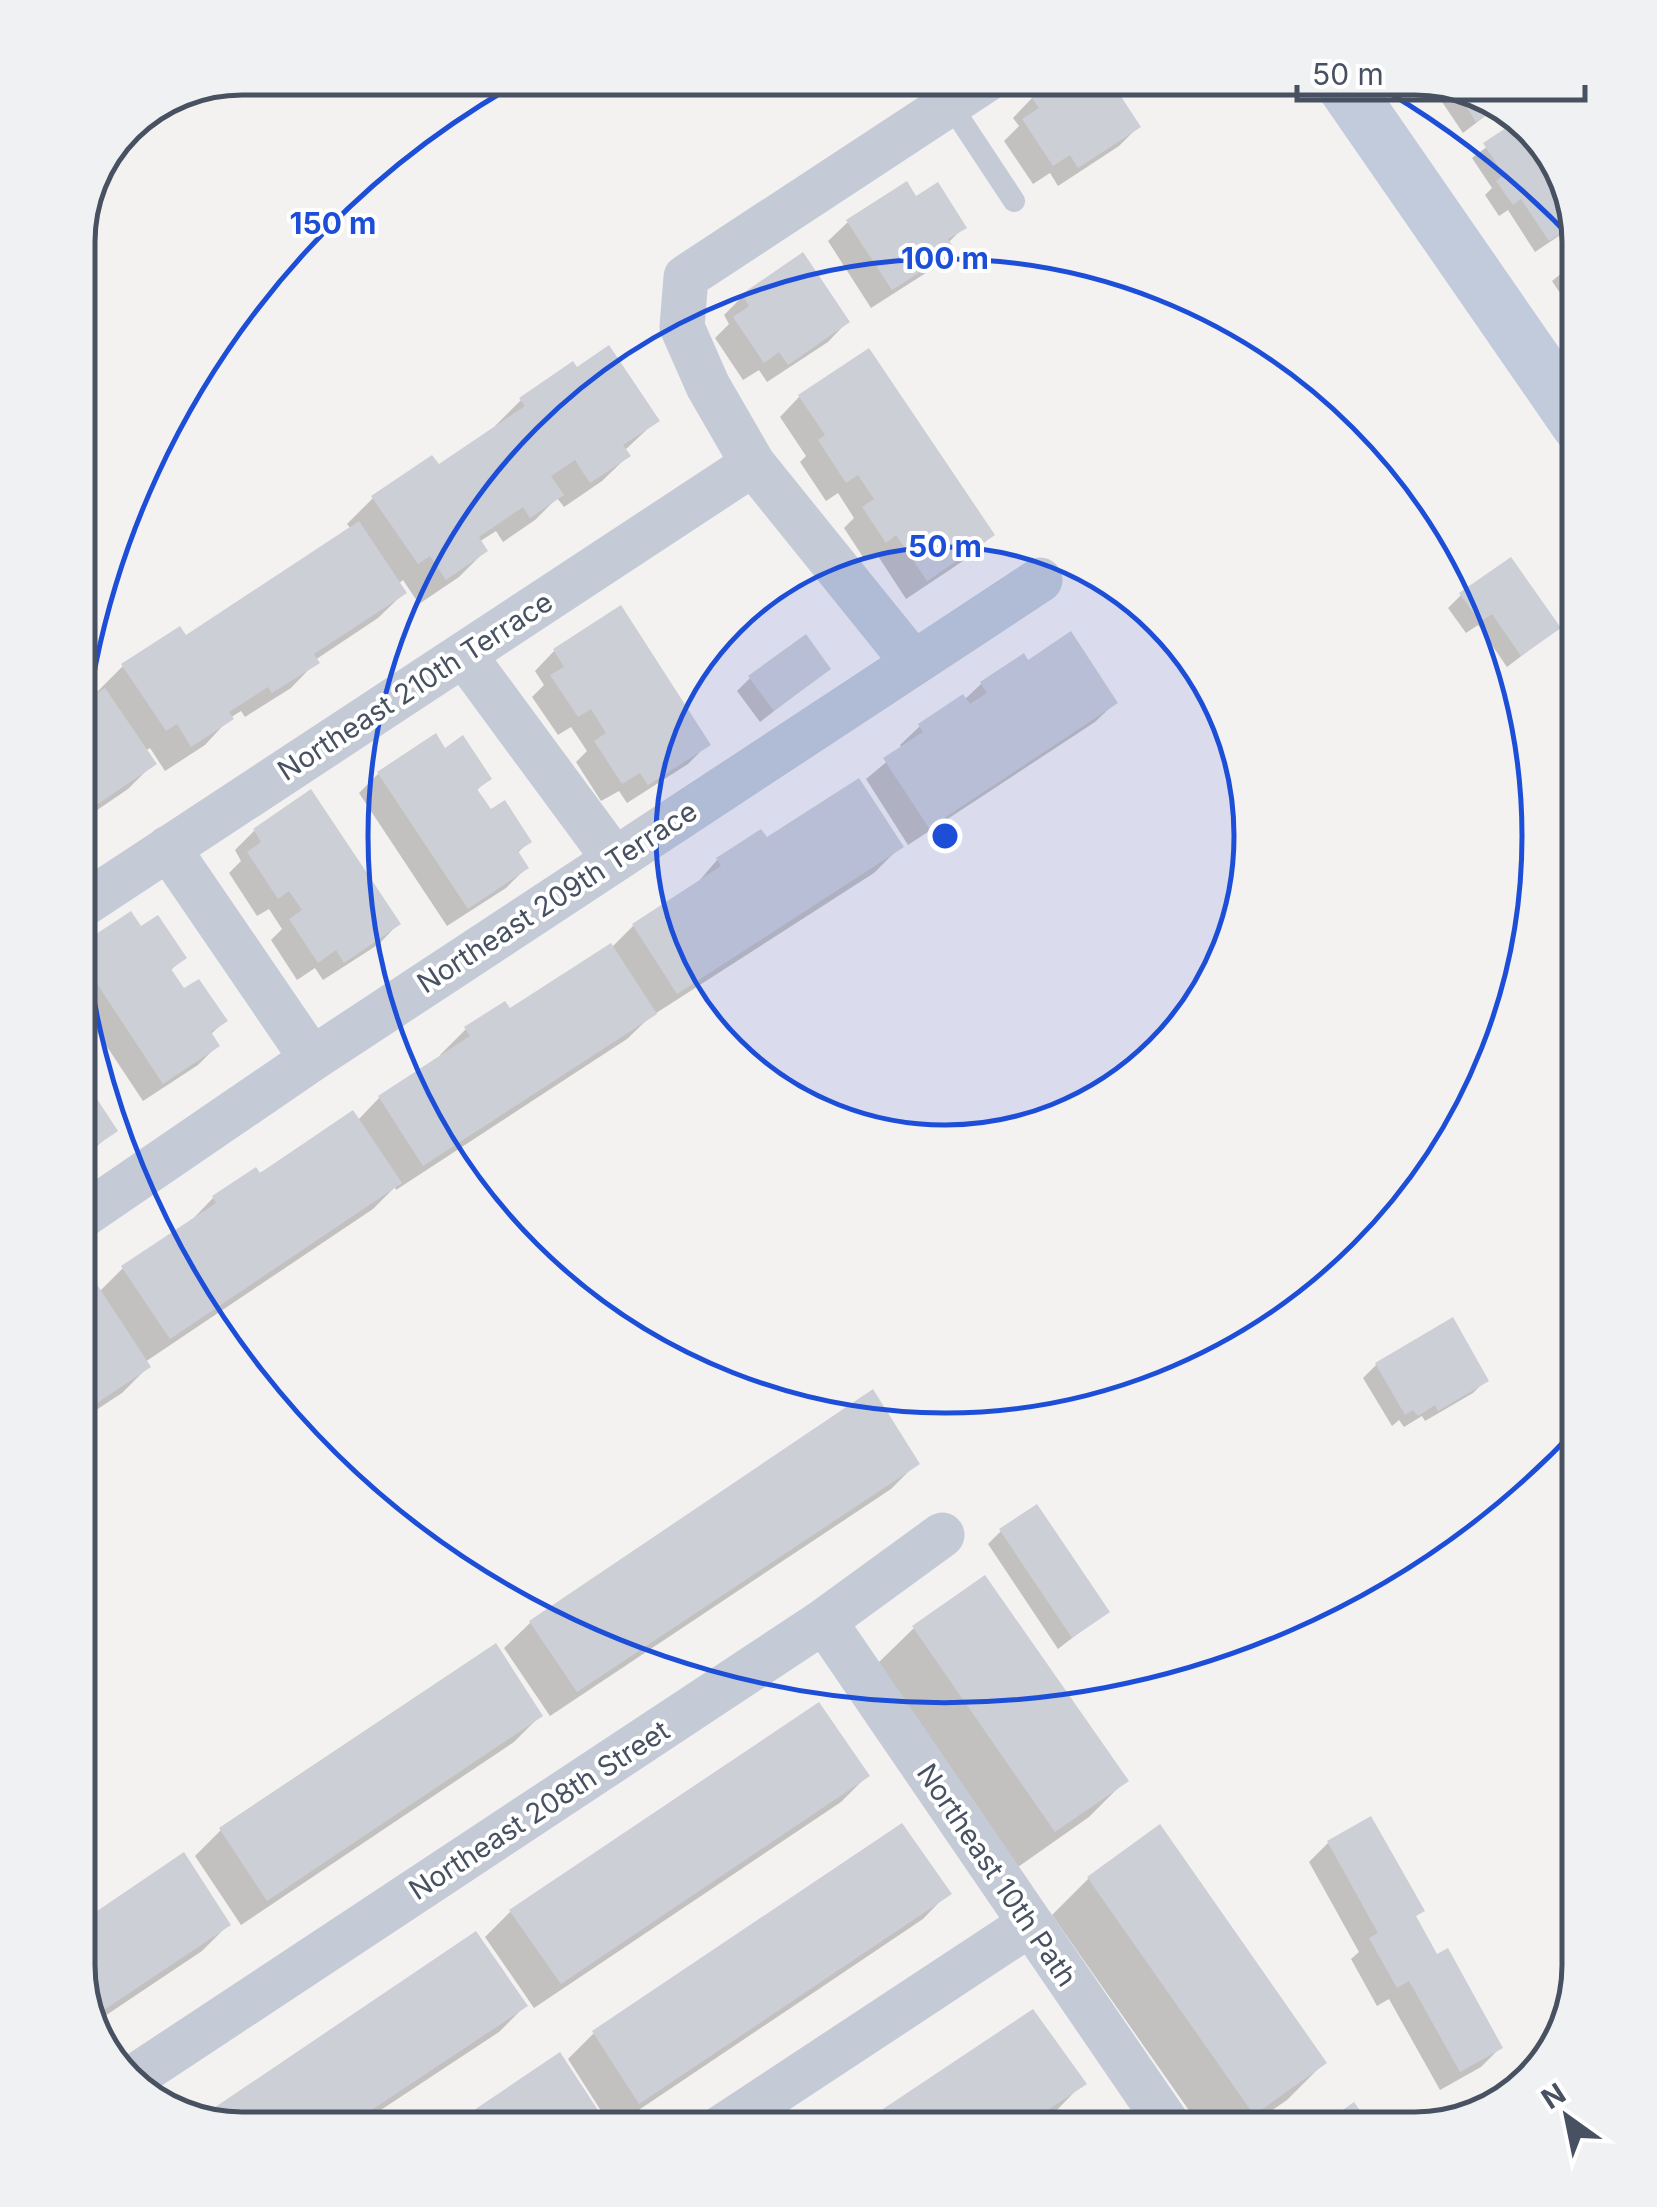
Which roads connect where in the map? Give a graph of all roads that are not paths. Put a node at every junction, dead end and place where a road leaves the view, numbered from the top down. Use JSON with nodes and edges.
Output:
{"nodes":[{"id":1,"x":964,"y":95,"type":"edge"},
{"id":2,"x":1351,"y":95,"type":"edge"},
{"id":3,"x":950,"y":104,"type":"junction"},
{"id":4,"x":1014,"y":202,"type":"dead end"},
{"id":5,"x":1562,"y":399,"type":"edge"},
{"id":6,"x":753,"y":464,"type":"junction"},
{"id":7,"x":1040,"y":580,"type":"dead end"},
{"id":8,"x":464,"y":655,"type":"junction"},
{"id":9,"x":912,"y":661,"type":"junction"},
{"id":10,"x":168,"y":848,"type":"junction"},
{"id":11,"x":615,"y":860,"type":"junction"},
{"id":12,"x":95,"y":897,"type":"edge"},
{"id":13,"x":312,"y":1059,"type":"junction"},
{"id":14,"x":95,"y":1206,"type":"edge"},
{"id":15,"x":942,"y":1535,"type":"dead end"},
{"id":16,"x":824,"y":1621,"type":"junction"},
{"id":17,"x":1030,"y":1924,"type":"junction"},
{"id":18,"x":141,"y":2072,"type":"edge"},
{"id":19,"x":745,"y":2112,"type":"edge"},
{"id":20,"x":1159,"y":2112,"type":"edge"}],
"edges":[{"from":1,"to":3,"type":"street"},
{"from":2,"to":5,"type":"street"},
{"from":3,"to":4,"type":"lane"},
{"from":3,"to":6,"type":"street"},
{"from":6,"to":8,"type":"street","name":"Northeast 210th Terrace"},
{"from":6,"to":9,"type":"street"},
{"from":7,"to":9,"type":"street","name":"Northeast 209th Terrace"},
{"from":8,"to":10,"type":"street","name":"Northeast 210th Terrace"},
{"from":8,"to":11,"type":"street"},
{"from":9,"to":11,"type":"street","name":"Northeast 209th Terrace"},
{"from":10,"to":12,"type":"street","name":"Northeast 210th Terrace"},
{"from":10,"to":13,"type":"street"},
{"from":11,"to":13,"type":"street","name":"Northeast 209th Terrace"},
{"from":13,"to":14,"type":"street","name":"Northeast 209th Terrace"},
{"from":15,"to":16,"type":"street","name":"Northeast 208th Street"},
{"from":16,"to":17,"type":"street","name":"Northeast 10th Path"},
{"from":16,"to":18,"type":"street","name":"Northeast 208th Street"},
{"from":17,"to":19,"type":"street"},
{"from":17,"to":20,"type":"street","name":"Northeast 10th Path"}]}
